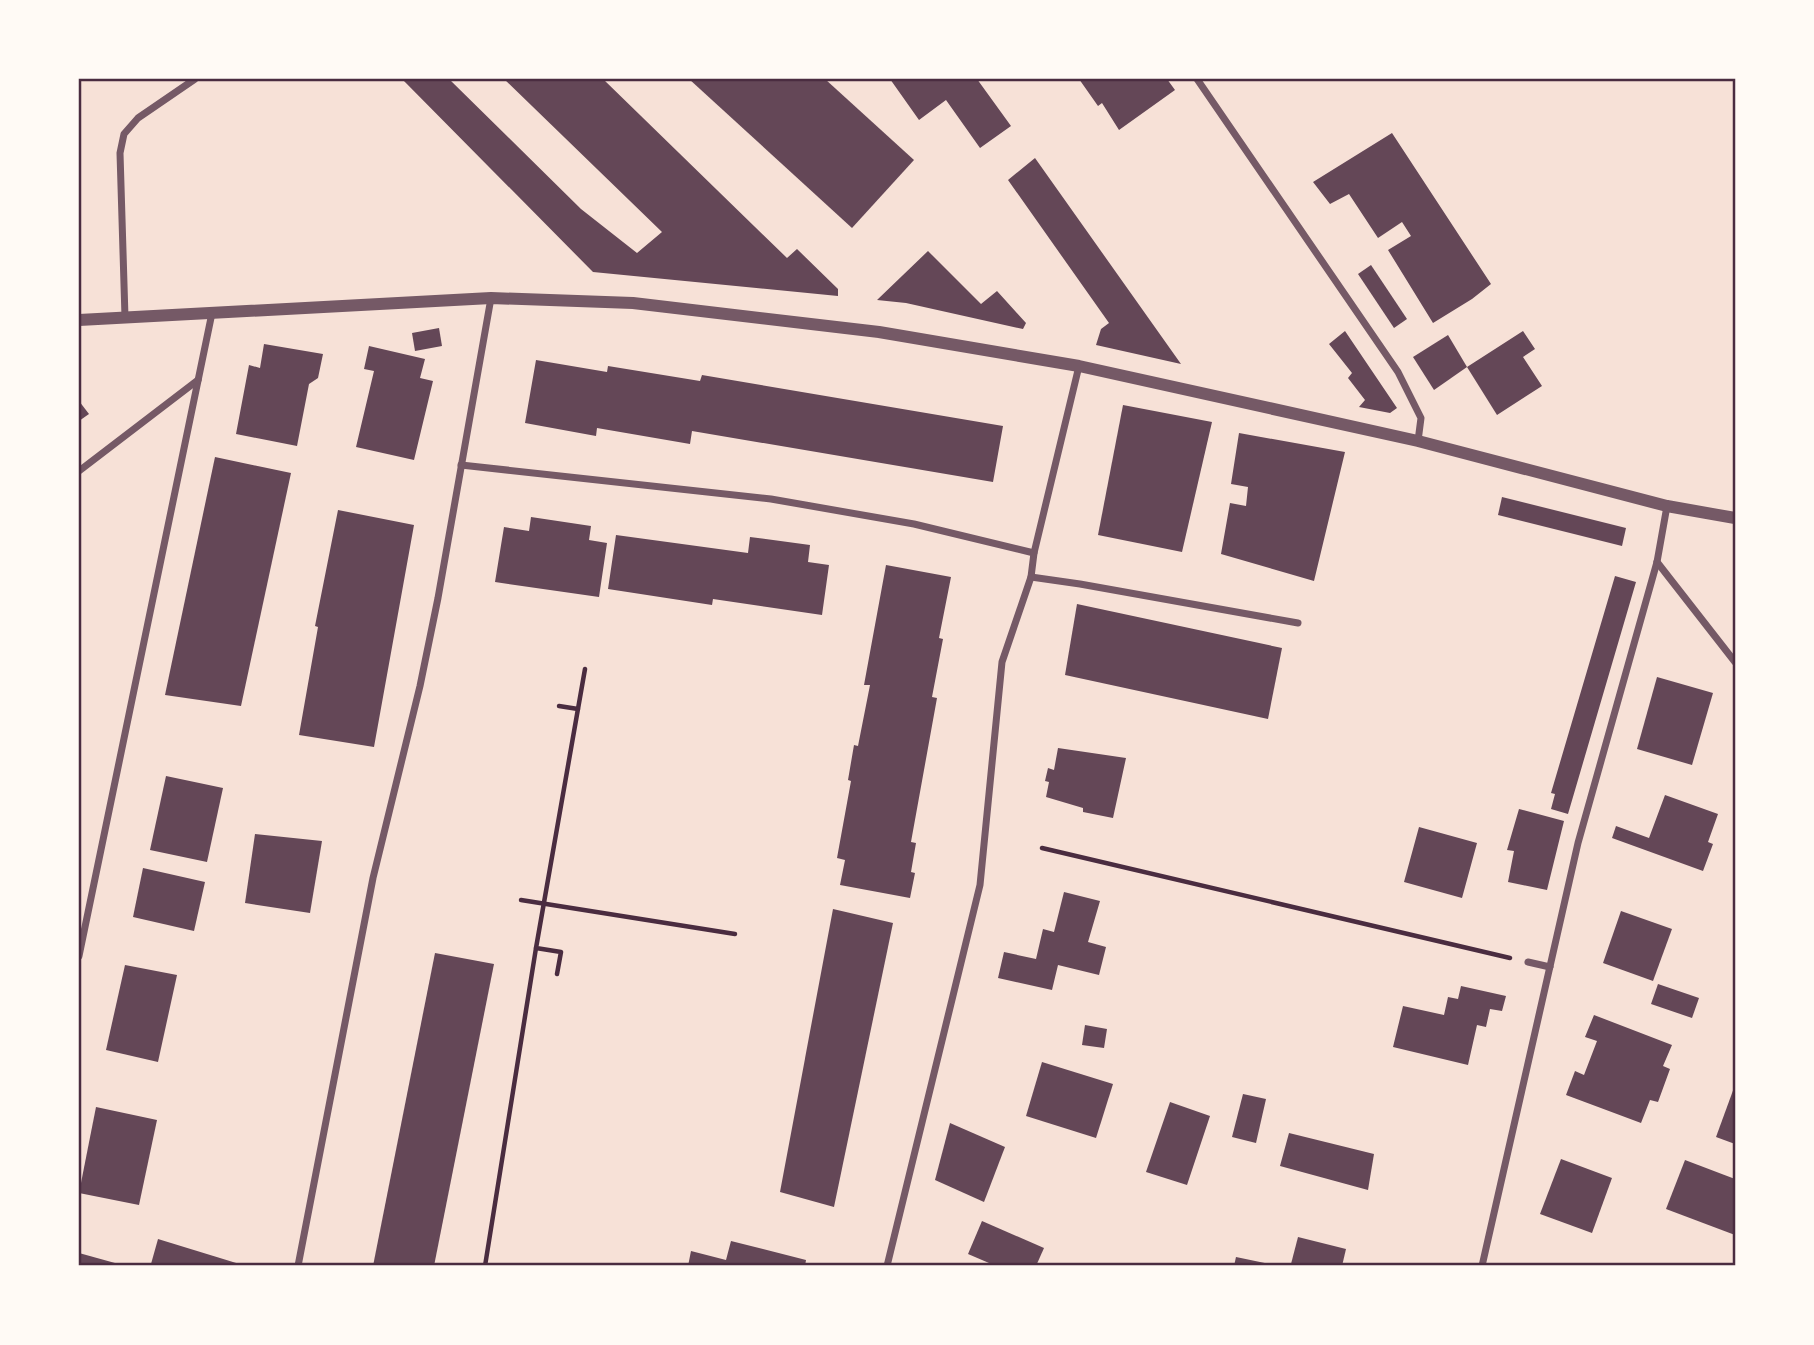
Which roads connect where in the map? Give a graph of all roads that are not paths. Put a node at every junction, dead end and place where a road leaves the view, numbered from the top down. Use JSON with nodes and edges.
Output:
{"nodes":[{"id":1,"x":195,"y":79,"type":"edge"},
{"id":2,"x":1197,"y":79,"type":"edge"},
{"id":3,"x":491,"y":298,"type":"junction"},
{"id":4,"x":212,"y":313,"type":"junction"},
{"id":5,"x":125,"y":317,"type":"junction"},
{"id":6,"x":79,"y":320,"type":"edge"},
{"id":7,"x":1079,"y":366,"type":"junction"},
{"id":8,"x":198,"y":379,"type":"junction"},
{"id":9,"x":1418,"y":441,"type":"junction"},
{"id":10,"x":461,"y":466,"type":"junction"},
{"id":11,"x":79,"y":471,"type":"edge"},
{"id":12,"x":1667,"y":506,"type":"junction"},
{"id":13,"x":1735,"y":518,"type":"edge"},
{"id":14,"x":1034,"y":553,"type":"junction"},
{"id":15,"x":1657,"y":562,"type":"junction"},
{"id":16,"x":1031,"y":577,"type":"junction"},
{"id":17,"x":1297,"y":623,"type":"dead end"},
{"id":18,"x":1735,"y":662,"type":"edge"},
{"id":19,"x":79,"y":956,"type":"edge"},
{"id":20,"x":1528,"y":962,"type":"road end"},
{"id":21,"x":1550,"y":967,"type":"junction"},
{"id":22,"x":298,"y":1266,"type":"edge"},
{"id":23,"x":887,"y":1266,"type":"edge"},
{"id":24,"x":1482,"y":1266,"type":"edge"}],
"edges":[{"from":1,"to":5,"type":"street"},
{"from":2,"to":9,"type":"street"},
{"from":3,"to":4,"type":"street"},
{"from":3,"to":7,"type":"street"},
{"from":3,"to":10,"type":"street"},
{"from":4,"to":5,"type":"street"},
{"from":4,"to":8,"type":"street"},
{"from":5,"to":6,"type":"street"},
{"from":7,"to":9,"type":"street"},
{"from":7,"to":14,"type":"street"},
{"from":8,"to":11,"type":"street"},
{"from":8,"to":19,"type":"street"},
{"from":9,"to":12,"type":"street"},
{"from":10,"to":14,"type":"street"},
{"from":10,"to":22,"type":"street"},
{"from":12,"to":13,"type":"street"},
{"from":12,"to":15,"type":"street"},
{"from":14,"to":16,"type":"street"},
{"from":15,"to":18,"type":"street"},
{"from":15,"to":21,"type":"street"},
{"from":16,"to":17,"type":"street"},
{"from":16,"to":23,"type":"street"},
{"from":20,"to":21,"type":"street"},
{"from":21,"to":24,"type":"street"}]}
